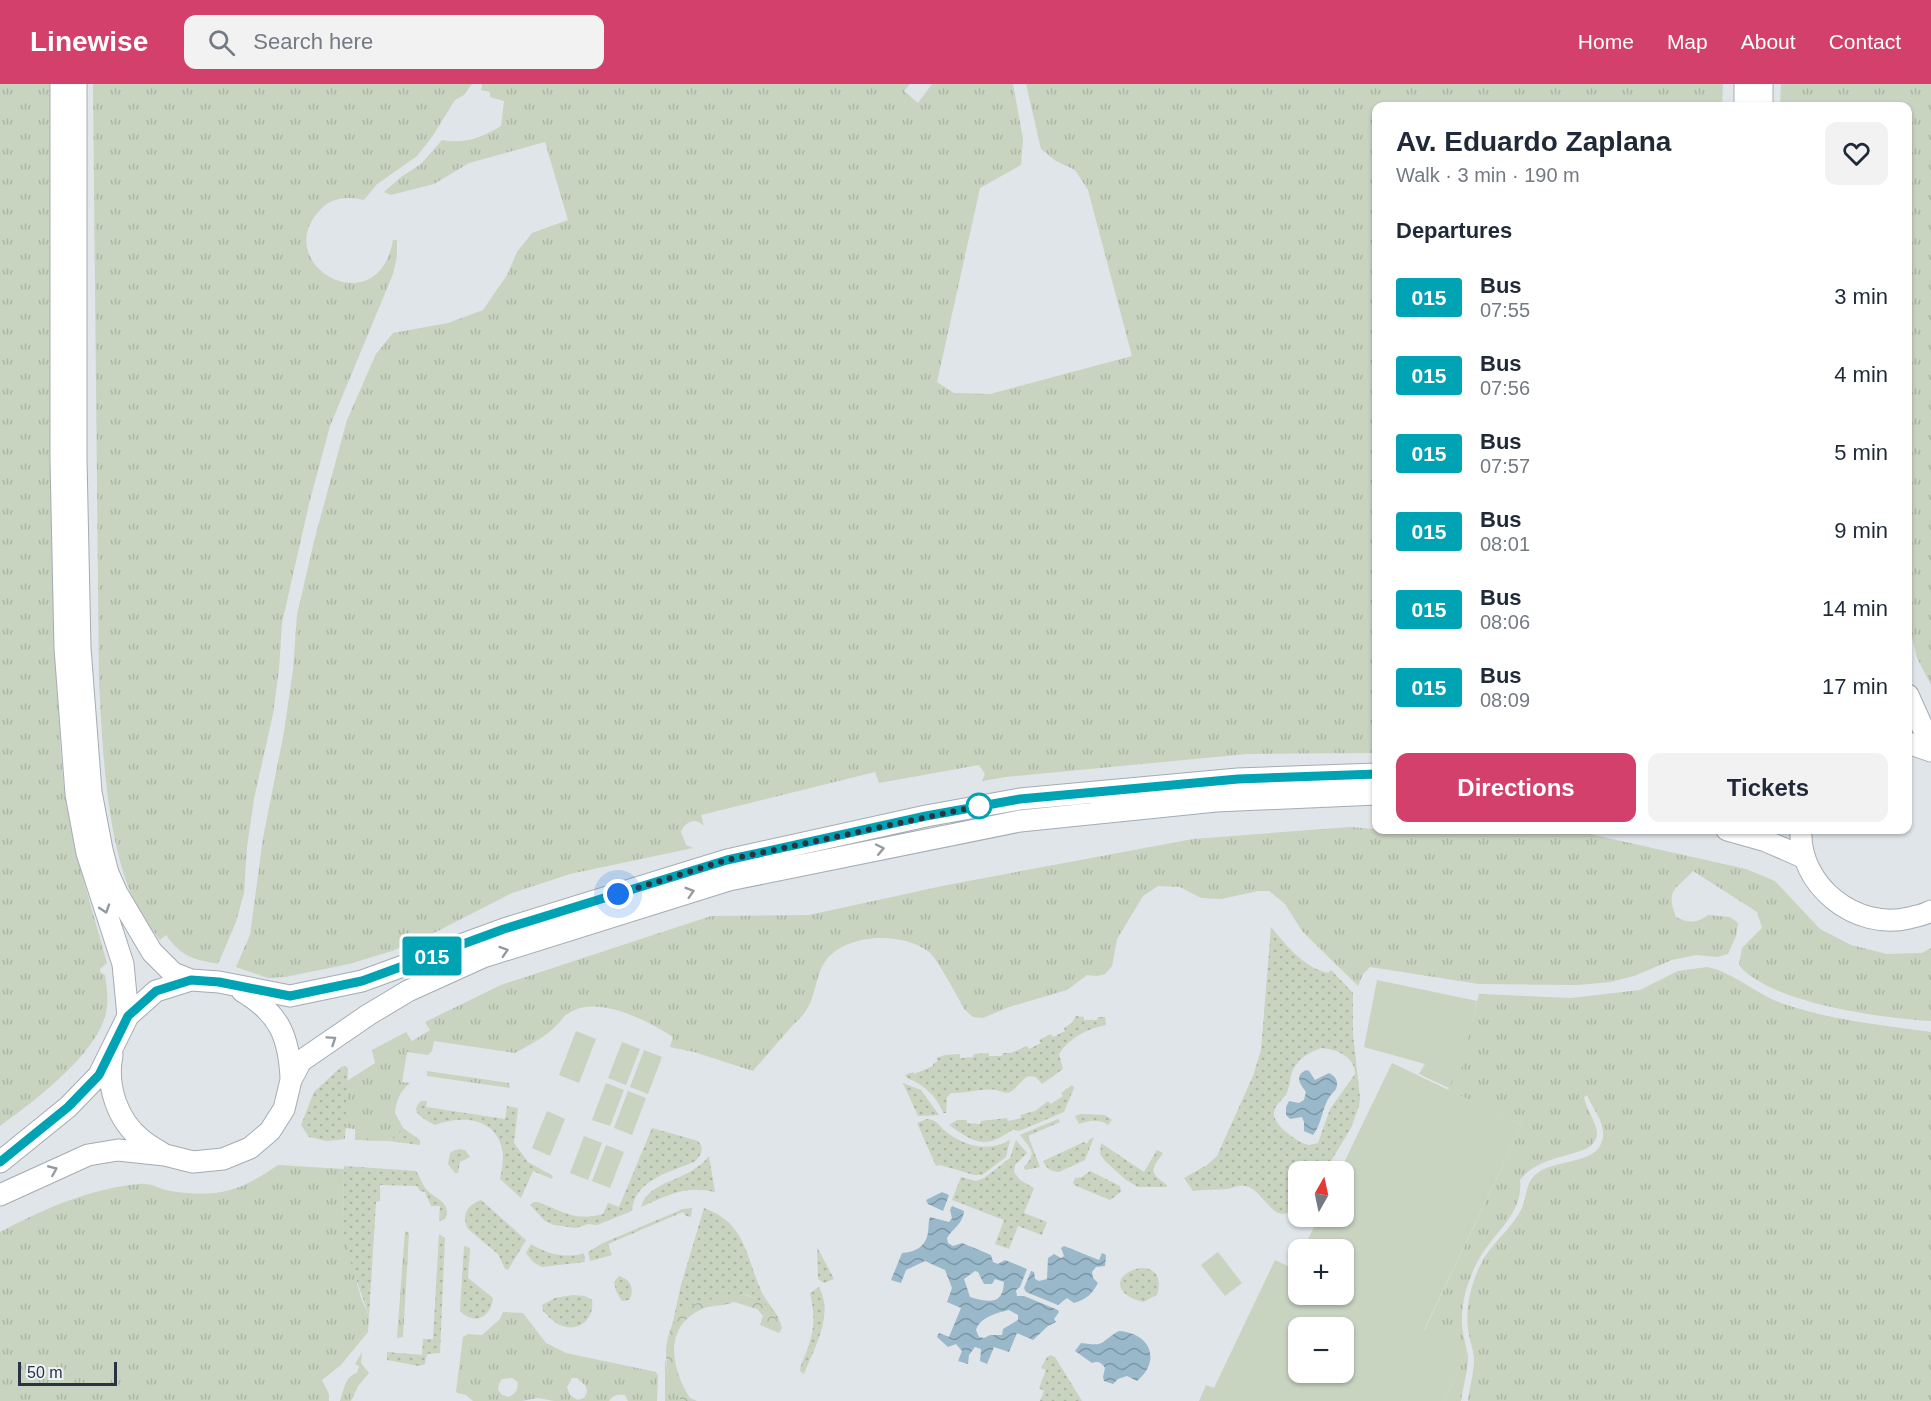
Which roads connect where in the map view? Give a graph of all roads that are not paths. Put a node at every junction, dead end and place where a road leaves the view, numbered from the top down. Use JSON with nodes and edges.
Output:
{"nodes":[{"id":1,"x":61,"y":84,"type":"edge"},
{"id":2,"x":76,"y":84,"type":"edge"},
{"id":3,"x":1745,"y":84,"type":"edge"},
{"id":4,"x":1762,"y":84,"type":"edge"},
{"id":5,"x":1745,"y":102,"type":"edge"},
{"id":6,"x":1761,"y":102,"type":"edge"},
{"id":7,"x":1912,"y":704,"type":"edge"},
{"id":8,"x":1912,"y":744,"type":"edge"},
{"id":9,"x":1931,"y":746,"type":"edge"},
{"id":10,"x":1931,"y":751,"type":"edge"},
{"id":11,"x":1372,"y":774,"type":"edge"},
{"id":12,"x":1372,"y":795,"type":"edge"},
{"id":13,"x":1741,"y":834,"type":"edge"},
{"id":14,"x":1802,"y":834,"type":"edge"},
{"id":15,"x":1805,"y":858,"type":"junction"},
{"id":16,"x":1931,"y":910,"type":"edge"},
{"id":17,"x":191,"y":980,"type":"junction"},
{"id":18,"x":234,"y":986,"type":"junction"},
{"id":19,"x":128,"y":1016,"type":"junction"},
{"id":20,"x":115,"y":1040,"type":"junction"},
{"id":21,"x":291,"y":1080,"type":"junction"},
{"id":22,"x":165,"y":1155,"type":"junction"},
{"id":23,"x":0,"y":1162,"type":"edge"},
{"id":24,"x":0,"y":1195,"type":"edge"}],
"edges":[{"from":1,"to":19,"type":"main road","one_way":true},
{"from":2,"to":17,"type":"main road"},
{"from":3,"to":5,"type":"main road"},
{"from":4,"to":6,"type":"main road"},
{"from":7,"to":9,"type":"main road"},
{"from":8,"to":10,"type":"main road"},
{"from":11,"to":18,"type":"main road"},
{"from":21,"to":12,"type":"main road","one_way":true},
{"from":13,"to":15,"type":"main road"},
{"from":14,"to":15,"type":"main road"},
{"from":15,"to":16,"type":"main road"},
{"from":17,"to":18,"type":"main road"},
{"from":17,"to":19,"type":"main road"},
{"from":18,"to":21,"type":"main road"},
{"from":19,"to":20,"type":"main road"},
{"from":20,"to":22,"type":"main road"},
{"from":20,"to":23,"type":"main road"},
{"from":21,"to":22,"type":"main road"},
{"from":24,"to":22,"type":"main road","one_way":true}]}
